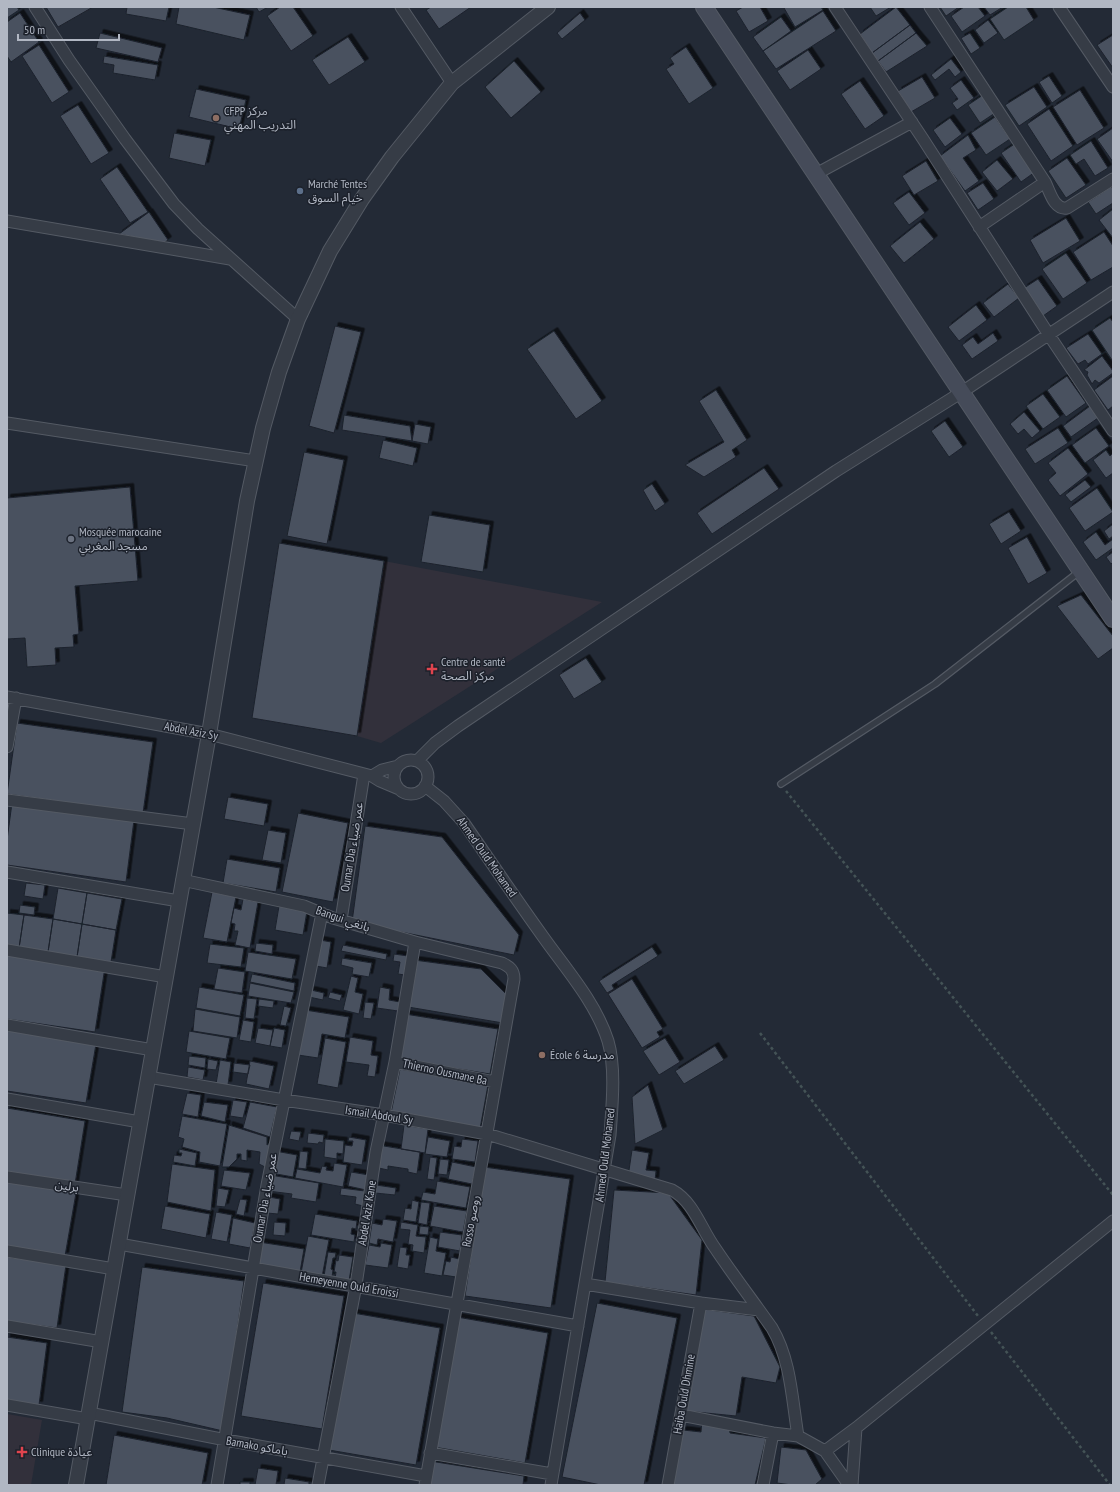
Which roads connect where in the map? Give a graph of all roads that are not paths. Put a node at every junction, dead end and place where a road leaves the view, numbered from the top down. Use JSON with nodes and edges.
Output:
{"nodes":[{"id":1,"x":35,"y":7,"type":"edge"},
{"id":2,"x":401,"y":7,"type":"edge"},
{"id":3,"x":548,"y":7,"type":"edge"},
{"id":4,"x":835,"y":7,"type":"edge"},
{"id":5,"x":930,"y":7,"type":"edge"},
{"id":6,"x":708,"y":8,"type":"edge"},
{"id":7,"x":1065,"y":9,"type":"edge"},
{"id":8,"x":452,"y":83,"type":"junction"},
{"id":9,"x":1113,"y":87,"type":"edge"},
{"id":10,"x":912,"y":122,"type":"junction"},
{"id":11,"x":816,"y":174,"type":"junction"},
{"id":12,"x":1113,"y":178,"type":"edge"},
{"id":13,"x":1045,"y":182,"type":"junction"},
{"id":14,"x":7,"y":221,"type":"edge"},
{"id":15,"x":980,"y":227,"type":"junction"},
{"id":16,"x":230,"y":259,"type":"junction"},
{"id":17,"x":1113,"y":292,"type":"edge"},
{"id":18,"x":298,"y":319,"type":"junction"},
{"id":19,"x":1049,"y":335,"type":"junction"},
{"id":20,"x":962,"y":392,"type":"junction"},
{"id":21,"x":7,"y":423,"type":"edge"},
{"id":22,"x":1111,"y":424,"type":"edge"},
{"id":23,"x":256,"y":461,"type":"junction"},
{"id":24,"x":1081,"y":570,"type":"junction"},
{"id":25,"x":1113,"y":619,"type":"edge"},
{"id":26,"x":11,"y":697,"type":"edge"},
{"id":27,"x":208,"y":734,"type":"junction"},
{"id":28,"x":7,"y":747,"type":"edge"},
{"id":29,"x":416,"y":761,"type":"junction"},
{"id":30,"x":398,"y":766,"type":"junction"},
{"id":31,"x":368,"y":775,"type":"junction"},
{"id":32,"x":781,"y":784,"type":"road end"},
{"id":33,"x":426,"y":786,"type":"junction"},
{"id":34,"x":398,"y":789,"type":"junction"},
{"id":35,"x":7,"y":800,"type":"edge"},
{"id":36,"x":193,"y":824,"type":"junction"},
{"id":37,"x":7,"y":872,"type":"edge"},
{"id":38,"x":182,"y":880,"type":"junction"},
{"id":39,"x":179,"y":902,"type":"junction"},
{"id":40,"x":322,"y":913,"type":"junction"},
{"id":41,"x":341,"y":920,"type":"junction"},
{"id":42,"x":415,"y":942,"type":"junction"},
{"id":43,"x":7,"y":950,"type":"edge"},
{"id":44,"x":502,"y":963,"type":"joint"},
{"id":45,"x":166,"y":977,"type":"junction"},
{"id":46,"x":7,"y":1025,"type":"edge"},
{"id":47,"x":153,"y":1050,"type":"junction"},
{"id":48,"x":395,"y":1062,"type":"junction"},
{"id":49,"x":148,"y":1077,"type":"junction"},
{"id":50,"x":495,"y":1082,"type":"junction"},
{"id":51,"x":7,"y":1099,"type":"edge"},
{"id":52,"x":284,"y":1100,"type":"junction"},
{"id":53,"x":384,"y":1115,"type":"junction"},
{"id":54,"x":140,"y":1122,"type":"junction"},
{"id":55,"x":487,"y":1134,"type":"junction"},
{"id":56,"x":605,"y":1170,"type":"junction"},
{"id":57,"x":7,"y":1177,"type":"edge"},
{"id":58,"x":127,"y":1195,"type":"junction"},
{"id":59,"x":1113,"y":1221,"type":"edge"},
{"id":60,"x":119,"y":1244,"type":"junction"},
{"id":61,"x":7,"y":1251,"type":"edge"},
{"id":62,"x":253,"y":1268,"type":"junction"},
{"id":63,"x":114,"y":1269,"type":"junction"},
{"id":64,"x":585,"y":1284,"type":"junction"},
{"id":65,"x":356,"y":1285,"type":"junction"},
{"id":66,"x":701,"y":1303,"type":"junction"},
{"id":67,"x":456,"y":1305,"type":"junction"},
{"id":68,"x":759,"y":1310,"type":"junction"},
{"id":69,"x":7,"y":1326,"type":"edge"},
{"id":70,"x":578,"y":1326,"type":"junction"},
{"id":71,"x":102,"y":1342,"type":"junction"},
{"id":72,"x":7,"y":1406,"type":"edge"},
{"id":73,"x":681,"y":1415,"type":"junction"},
{"id":74,"x":89,"y":1416,"type":"junction"},
{"id":75,"x":856,"y":1428,"type":"junction"},
{"id":76,"x":773,"y":1433,"type":"junction"},
{"id":77,"x":798,"y":1436,"type":"junction"},
{"id":78,"x":226,"y":1440,"type":"junction"},
{"id":79,"x":825,"y":1451,"type":"junction"},
{"id":80,"x":430,"y":1453,"type":"junction"},
{"id":81,"x":322,"y":1458,"type":"junction"},
{"id":82,"x":551,"y":1479,"type":"edge"},
{"id":83,"x":425,"y":1480,"type":"edge"},
{"id":84,"x":76,"y":1485,"type":"edge"},
{"id":85,"x":217,"y":1485,"type":"edge"},
{"id":86,"x":318,"y":1485,"type":"edge"},
{"id":87,"x":668,"y":1485,"type":"edge"},
{"id":88,"x":763,"y":1485,"type":"edge"},
{"id":89,"x":849,"y":1485,"type":"edge"},
{"id":90,"x":852,"y":1485,"type":"edge"}],
"edges":[{"from":1,"to":16,"type":"street"},
{"from":2,"to":8,"type":"street"},
{"from":3,"to":8,"type":"street"},
{"from":4,"to":10,"type":"street"},
{"from":5,"to":13,"type":"street"},
{"from":6,"to":11,"type":"main road"},
{"from":7,"to":9,"type":"street"},
{"from":8,"to":18,"type":"street"},
{"from":10,"to":11,"type":"street"},
{"from":10,"to":15,"type":"street"},
{"from":11,"to":20,"type":"main road"},
{"from":12,"to":13,"type":"street"},
{"from":13,"to":15,"type":"street"},
{"from":14,"to":16,"type":"street"},
{"from":15,"to":19,"type":"street"},
{"from":16,"to":18,"type":"street"},
{"from":17,"to":19,"type":"street"},
{"from":18,"to":23,"type":"street"},
{"from":19,"to":20,"type":"street"},
{"from":19,"to":22,"type":"street"},
{"from":20,"to":24,"type":"main road"},
{"from":20,"to":29,"type":"street"},
{"from":21,"to":23,"type":"street"},
{"from":23,"to":27,"type":"street"},
{"from":24,"to":25,"type":"main road"},
{"from":24,"to":32,"type":"lane"},
{"from":26,"to":27,"type":"street","name":"Abdel Aziz Sy"},
{"from":26,"to":28,"type":"street"},
{"from":27,"to":31,"type":"street","name":"Abdel Aziz Sy"},
{"from":27,"to":36,"type":"street"},
{"from":29,"to":30,"type":"street"},
{"from":29,"to":33,"type":"street"},
{"from":30,"to":31,"type":"street"},
{"from":30,"to":34,"type":"street"},
{"from":31,"to":34,"type":"street","name":"Abdel Aziz Sy"},
{"from":31,"to":41,"type":"street","name":"Oumar Dia عمر ضياء"},
{"from":33,"to":34,"type":"street"},
{"from":33,"to":56,"type":"street","name":"Ahmed Ould Mohamed"},
{"from":35,"to":36,"type":"street"},
{"from":36,"to":38,"type":"street"},
{"from":37,"to":39,"type":"street"},
{"from":38,"to":39,"type":"street"},
{"from":38,"to":40,"type":"street","name":"Bangui بانغي"},
{"from":39,"to":45,"type":"street"},
{"from":40,"to":41,"type":"street","name":"Bangui بانغي"},
{"from":40,"to":52,"type":"street","name":"Oumar Dia عمر ضياء"},
{"from":41,"to":42,"type":"street","name":"Bangui بانغي"},
{"from":42,"to":44,"type":"street","name":"Bangui بانغي"},
{"from":42,"to":48,"type":"street","name":"Abdel Aziz Kane"},
{"from":43,"to":45,"type":"street"},
{"from":44,"to":50,"type":"street","name":"Rosso روصو"},
{"from":45,"to":47,"type":"street"},
{"from":46,"to":47,"type":"street"},
{"from":47,"to":49,"type":"street"},
{"from":48,"to":50,"type":"street","name":"Thierno Ousmane Ba"},
{"from":48,"to":53,"type":"street","name":"Abdel Aziz Kane"},
{"from":49,"to":52,"type":"street","name":"Ismail Abdoul Sy"},
{"from":49,"to":54,"type":"street"},
{"from":50,"to":55,"type":"street","name":"Rosso روصو"},
{"from":51,"to":54,"type":"street"},
{"from":52,"to":53,"type":"street","name":"Ismail Abdoul Sy"},
{"from":52,"to":62,"type":"street","name":"Oumar Dia عمر ضياء"},
{"from":53,"to":55,"type":"street","name":"Ismail Abdoul Sy"},
{"from":53,"to":65,"type":"street","name":"Abdel Aziz Kane"},
{"from":54,"to":58,"type":"street"},
{"from":55,"to":56,"type":"street","name":"Ismail Abdoul Sy"},
{"from":55,"to":67,"type":"street","name":"Rosso روصو"},
{"from":56,"to":64,"type":"street","name":"Ahmed Ould Mohamed"},
{"from":56,"to":68,"type":"street","name":"Ismail Abdoul Sy"},
{"from":57,"to":58,"type":"street","name":"برلين"},
{"from":58,"to":60,"type":"street"},
{"from":59,"to":75,"type":"street"},
{"from":60,"to":62,"type":"street","name":"Hemeyenne Ould Eroissi"},
{"from":60,"to":63,"type":"street"},
{"from":61,"to":63,"type":"street"},
{"from":62,"to":65,"type":"street","name":"Hemeyenne Ould Eroissi"},
{"from":62,"to":78,"type":"street","name":"Oumar Dia عمر ضياء"},
{"from":63,"to":71,"type":"street"},
{"from":64,"to":66,"type":"street"},
{"from":64,"to":70,"type":"street","name":"Ahmed Ould Mohamed"},
{"from":65,"to":67,"type":"street","name":"Hemeyenne Ould Eroissi"},
{"from":65,"to":81,"type":"street","name":"Abdel Aziz Kane"},
{"from":66,"to":68,"type":"street"},
{"from":66,"to":73,"type":"street","name":"Haiba Ould Dhmine"},
{"from":67,"to":70,"type":"street","name":"Hemeyenne Ould Eroissi"},
{"from":67,"to":80,"type":"street","name":"Rosso روصو"},
{"from":68,"to":77,"type":"street","name":"Ismail Abdoul Sy"},
{"from":69,"to":71,"type":"street"},
{"from":70,"to":82,"type":"street","name":"Ahmed Ould Mohamed"},
{"from":71,"to":74,"type":"street"},
{"from":72,"to":74,"type":"street","name":"Bamako باماكو"},
{"from":73,"to":76,"type":"street"},
{"from":73,"to":87,"type":"street","name":"Haiba Ould Dhmine"},
{"from":74,"to":78,"type":"street","name":"Bamako باماكو"},
{"from":74,"to":84,"type":"street"},
{"from":75,"to":79,"type":"street"},
{"from":75,"to":90,"type":"street"},
{"from":76,"to":77,"type":"street"},
{"from":76,"to":88,"type":"street"},
{"from":77,"to":79,"type":"street"},
{"from":78,"to":81,"type":"street","name":"Bamako باماكو"},
{"from":78,"to":85,"type":"street","name":"Oumar Dia عمر ضياء"},
{"from":79,"to":89,"type":"street"},
{"from":80,"to":82,"type":"street"},
{"from":80,"to":83,"type":"street","name":"Rosso روصو"},
{"from":81,"to":83,"type":"street","name":"Bamako باماكو"},
{"from":81,"to":86,"type":"street","name":"Abdel Aziz Kane"}]}
